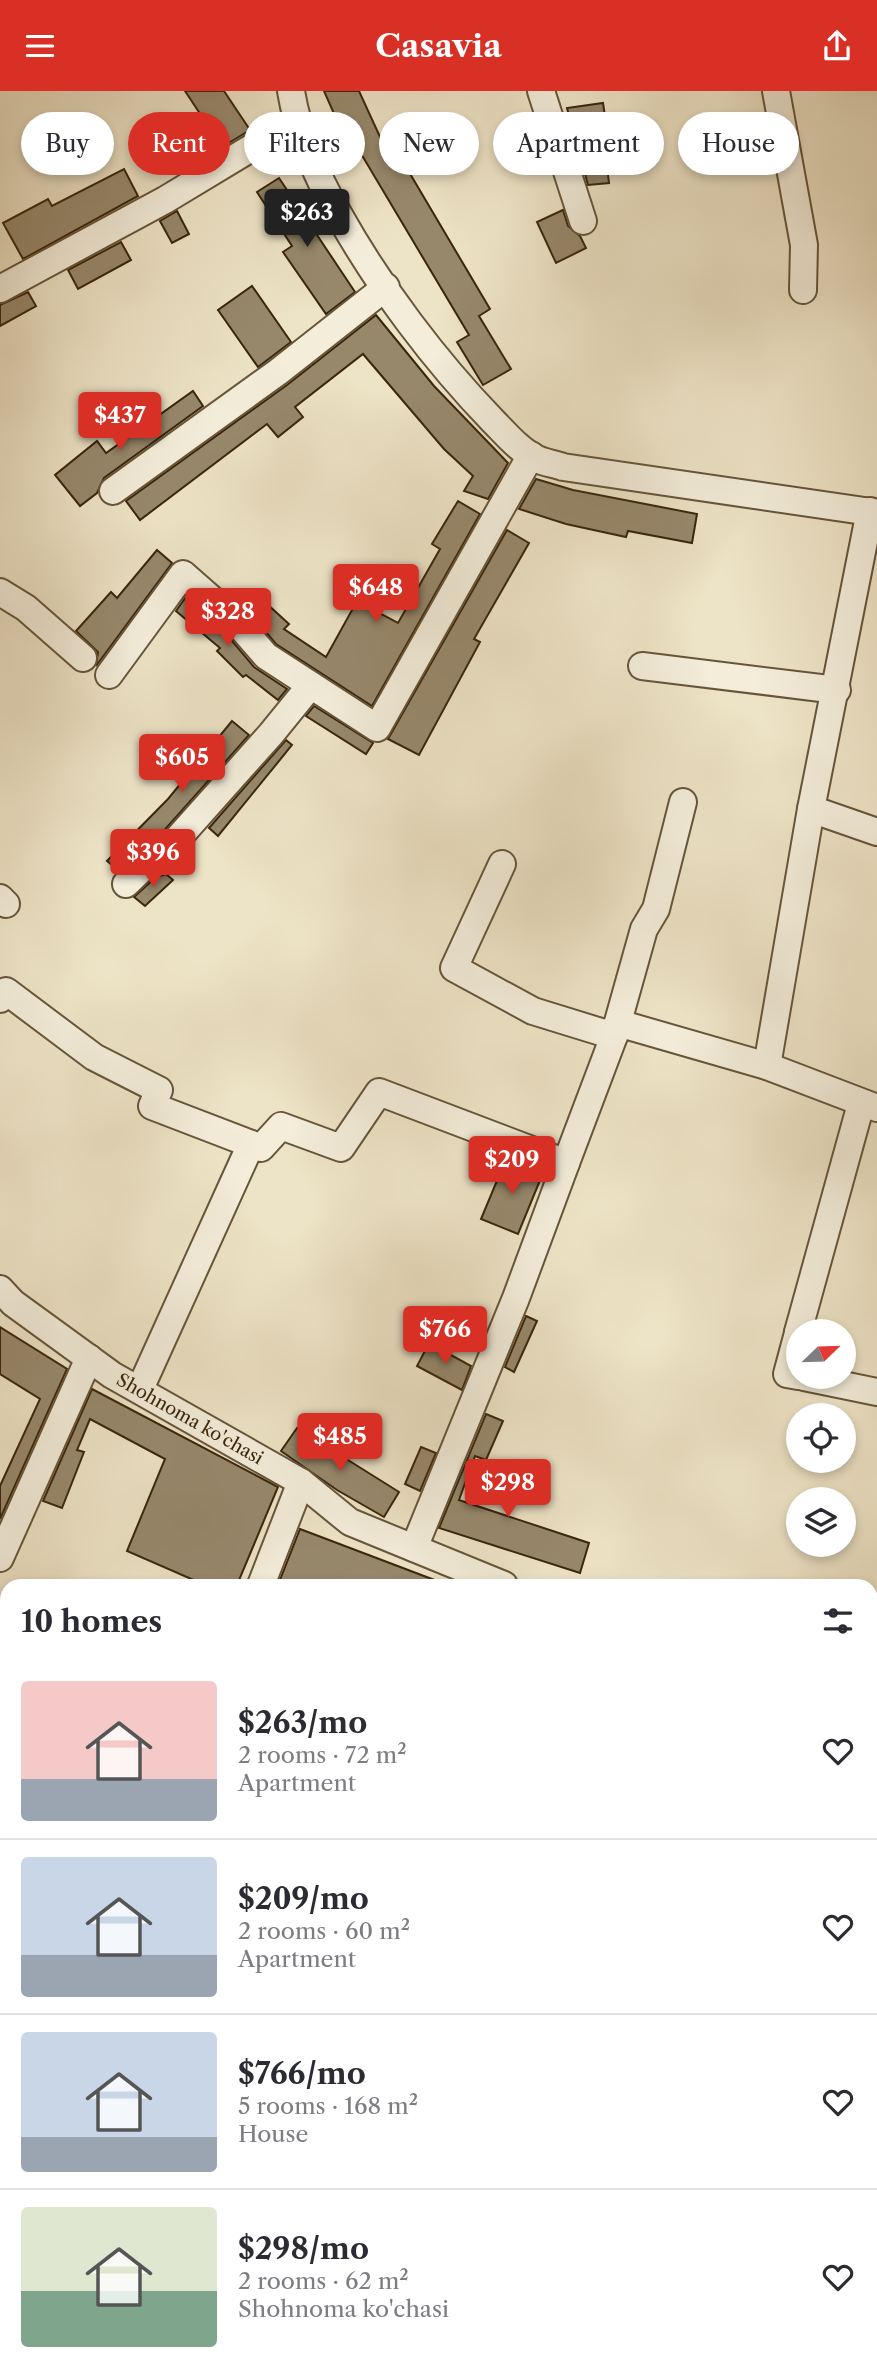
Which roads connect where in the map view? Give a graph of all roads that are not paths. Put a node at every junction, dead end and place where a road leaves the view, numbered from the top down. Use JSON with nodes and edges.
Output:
{"nodes":[{"id":1,"x":291,"y":91,"type":"edge"},
{"id":2,"x":541,"y":91,"type":"edge"},
{"id":3,"x":776,"y":91,"type":"edge"},
{"id":4,"x":294,"y":112,"type":"edge"},
{"id":5,"x":244,"y":152,"type":"edge"},
{"id":6,"x":321,"y":175,"type":"edge"},
{"id":7,"x":583,"y":221,"type":"dead end"},
{"id":8,"x":386,"y":287,"type":"junction"},
{"id":9,"x":0,"y":289,"type":"edge"},
{"id":10,"x":803,"y":290,"type":"dead end"},
{"id":11,"x":531,"y":454,"type":"junction"},
{"id":12,"x":113,"y":491,"type":"dead end"},
{"id":13,"x":873,"y":512,"type":"edge"},
{"id":14,"x":0,"y":592,"type":"edge"},
{"id":15,"x":83,"y":658,"type":"dead end"},
{"id":16,"x":642,"y":666,"type":"dead end"},
{"id":17,"x":109,"y":675,"type":"dead end"},
{"id":18,"x":310,"y":686,"type":"junction"},
{"id":19,"x":836,"y":690,"type":"junction"},
{"id":20,"x":683,"y":802,"type":"dead end"},
{"id":21,"x":811,"y":809,"type":"junction"},
{"id":22,"x":877,"y":832,"type":"edge"},
{"id":23,"x":502,"y":864,"type":"dead end"},
{"id":24,"x":126,"y":884,"type":"dead end"},
{"id":25,"x":0,"y":999,"type":"edge"},
{"id":26,"x":616,"y":1029,"type":"junction"},
{"id":27,"x":766,"y":1066,"type":"junction"},
{"id":28,"x":869,"y":1106,"type":"edge"},
{"id":29,"x":251,"y":1144,"type":"junction"},
{"id":30,"x":566,"y":1163,"type":"junction"},
{"id":31,"x":0,"y":1289,"type":"edge"},
{"id":32,"x":802,"y":1319,"type":"edge"},
{"id":33,"x":89,"y":1358,"type":"junction"},
{"id":34,"x":856,"y":1388,"type":"edge"},
{"id":35,"x":139,"y":1389,"type":"junction"},
{"id":36,"x":877,"y":1392,"type":"edge"},
{"id":37,"x":301,"y":1482,"type":"junction"},
{"id":38,"x":414,"y":1548,"type":"junction"},
{"id":39,"x":0,"y":1558,"type":"edge"},
{"id":40,"x":263,"y":1579,"type":"edge"},
{"id":41,"x":489,"y":1579,"type":"edge"}],
"edges":[{"from":1,"to":4,"type":"street"},
{"from":2,"to":7,"type":"street"},
{"from":3,"to":10,"type":"street"},
{"from":5,"to":9,"type":"street"},
{"from":6,"to":8,"type":"street"},
{"from":8,"to":11,"type":"street"},
{"from":8,"to":12,"type":"street"},
{"from":11,"to":13,"type":"street"},
{"from":11,"to":18,"type":"street"},
{"from":13,"to":19,"type":"street"},
{"from":14,"to":15,"type":"street"},
{"from":16,"to":19,"type":"street"},
{"from":17,"to":18,"type":"street"},
{"from":18,"to":24,"type":"street"},
{"from":19,"to":21,"type":"street"},
{"from":20,"to":26,"type":"street"},
{"from":21,"to":22,"type":"street"},
{"from":21,"to":27,"type":"street"},
{"from":23,"to":26,"type":"street"},
{"from":25,"to":29,"type":"street"},
{"from":26,"to":27,"type":"street"},
{"from":26,"to":30,"type":"street"},
{"from":27,"to":28,"type":"street"},
{"from":28,"to":32,"type":"street"},
{"from":29,"to":30,"type":"street"},
{"from":29,"to":35,"type":"street"},
{"from":30,"to":38,"type":"street"},
{"from":31,"to":33,"type":"street","name":"Shohnoma ko'chasi"},
{"from":33,"to":35,"type":"street","name":"Shohnoma ko'chasi"},
{"from":33,"to":39,"type":"street"},
{"from":34,"to":36,"type":"street"},
{"from":35,"to":37,"type":"street","name":"Shohnoma ko'chasi"},
{"from":37,"to":38,"type":"street","name":"Shohnoma ko'chasi"},
{"from":37,"to":40,"type":"street"},
{"from":38,"to":41,"type":"street","name":"Shohnoma ko'chasi"}]}
